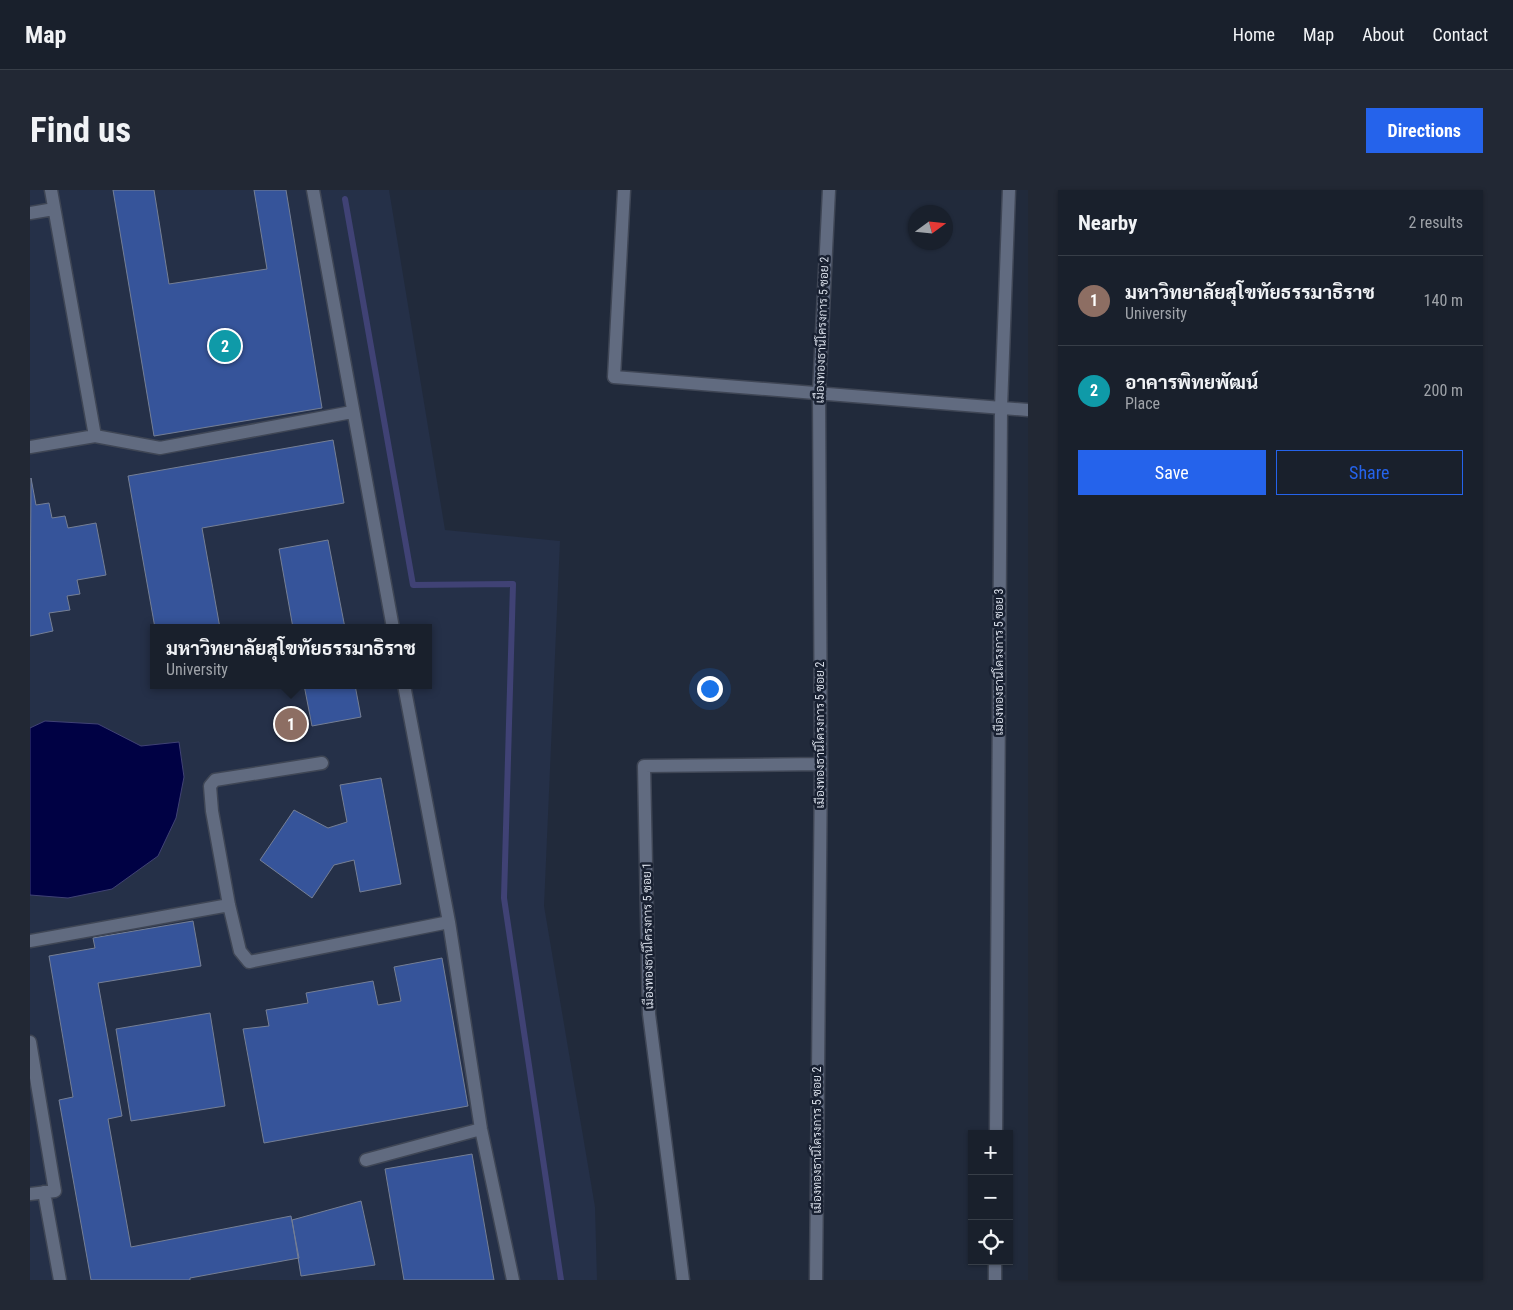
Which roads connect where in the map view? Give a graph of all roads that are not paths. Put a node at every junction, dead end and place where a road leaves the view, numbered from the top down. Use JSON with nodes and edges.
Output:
{"nodes":[{"id":1,"x":51,"y":190,"type":"edge"},
{"id":2,"x":313,"y":190,"type":"edge"},
{"id":3,"x":624,"y":190,"type":"edge"},
{"id":4,"x":829,"y":190,"type":"edge"},
{"id":5,"x":1009,"y":190,"type":"edge"},
{"id":6,"x":54,"y":209,"type":"junction"},
{"id":7,"x":30,"y":213,"type":"edge"},
{"id":8,"x":819,"y":393,"type":"junction"},
{"id":9,"x":1001,"y":408,"type":"junction"},
{"id":10,"x":1028,"y":410,"type":"edge"},
{"id":11,"x":352,"y":412,"type":"junction"},
{"id":12,"x":95,"y":436,"type":"junction"},
{"id":13,"x":30,"y":447,"type":"edge"},
{"id":14,"x":392,"y":624,"type":"edge"},
{"id":15,"x":405,"y":689,"type":"edge"},
{"id":16,"x":322,"y":763,"type":"dead end"},
{"id":17,"x":821,"y":764,"type":"junction"},
{"id":18,"x":229,"y":905,"type":"junction"},
{"id":19,"x":449,"y":922,"type":"junction"},
{"id":20,"x":30,"y":940,"type":"edge"},
{"id":21,"x":30,"y":1042,"type":"edge"},
{"id":22,"x":481,"y":1129,"type":"junction"},
{"id":23,"x":996,"y":1130,"type":"edge"},
{"id":24,"x":366,"y":1160,"type":"dead end"},
{"id":25,"x":44,"y":1192,"type":"junction"},
{"id":26,"x":30,"y":1194,"type":"edge"},
{"id":27,"x":995,"y":1265,"type":"edge"},
{"id":28,"x":60,"y":1280,"type":"edge"},
{"id":29,"x":513,"y":1280,"type":"edge"},
{"id":30,"x":683,"y":1280,"type":"edge"},
{"id":31,"x":816,"y":1280,"type":"edge"},
{"id":32,"x":995,"y":1280,"type":"edge"}],
"edges":[{"from":1,"to":6,"type":"street"},
{"from":2,"to":11,"type":"street"},
{"from":3,"to":8,"type":"street"},
{"from":4,"to":8,"type":"street","name":"เมืองทองธานีโครงการ 5 ซอย 2"},
{"from":5,"to":9,"type":"street","name":"เมืองทองธานีโครงการ 5 ซอย 3"},
{"from":6,"to":7,"type":"street"},
{"from":6,"to":12,"type":"street"},
{"from":8,"to":9,"type":"street"},
{"from":8,"to":17,"type":"street","name":"เมืองทองธานีโครงการ 5 ซอย 2"},
{"from":9,"to":10,"type":"street"},
{"from":9,"to":23,"type":"street","name":"เมืองทองธานีโครงการ 5 ซอย 3"},
{"from":11,"to":12,"type":"street"},
{"from":11,"to":14,"type":"street"},
{"from":12,"to":13,"type":"street"},
{"from":15,"to":19,"type":"street"},
{"from":16,"to":18,"type":"street"},
{"from":17,"to":30,"type":"street","name":"เมืองทองธานีโครงการ 5 ซอย 1"},
{"from":17,"to":31,"type":"street","name":"เมืองทองธานีโครงการ 5 ซอย 2"},
{"from":18,"to":19,"type":"street"},
{"from":18,"to":20,"type":"street"},
{"from":19,"to":22,"type":"street"},
{"from":21,"to":25,"type":"street"},
{"from":22,"to":24,"type":"street"},
{"from":22,"to":29,"type":"street"},
{"from":25,"to":26,"type":"street"},
{"from":25,"to":28,"type":"street"},
{"from":27,"to":32,"type":"street"}]}
